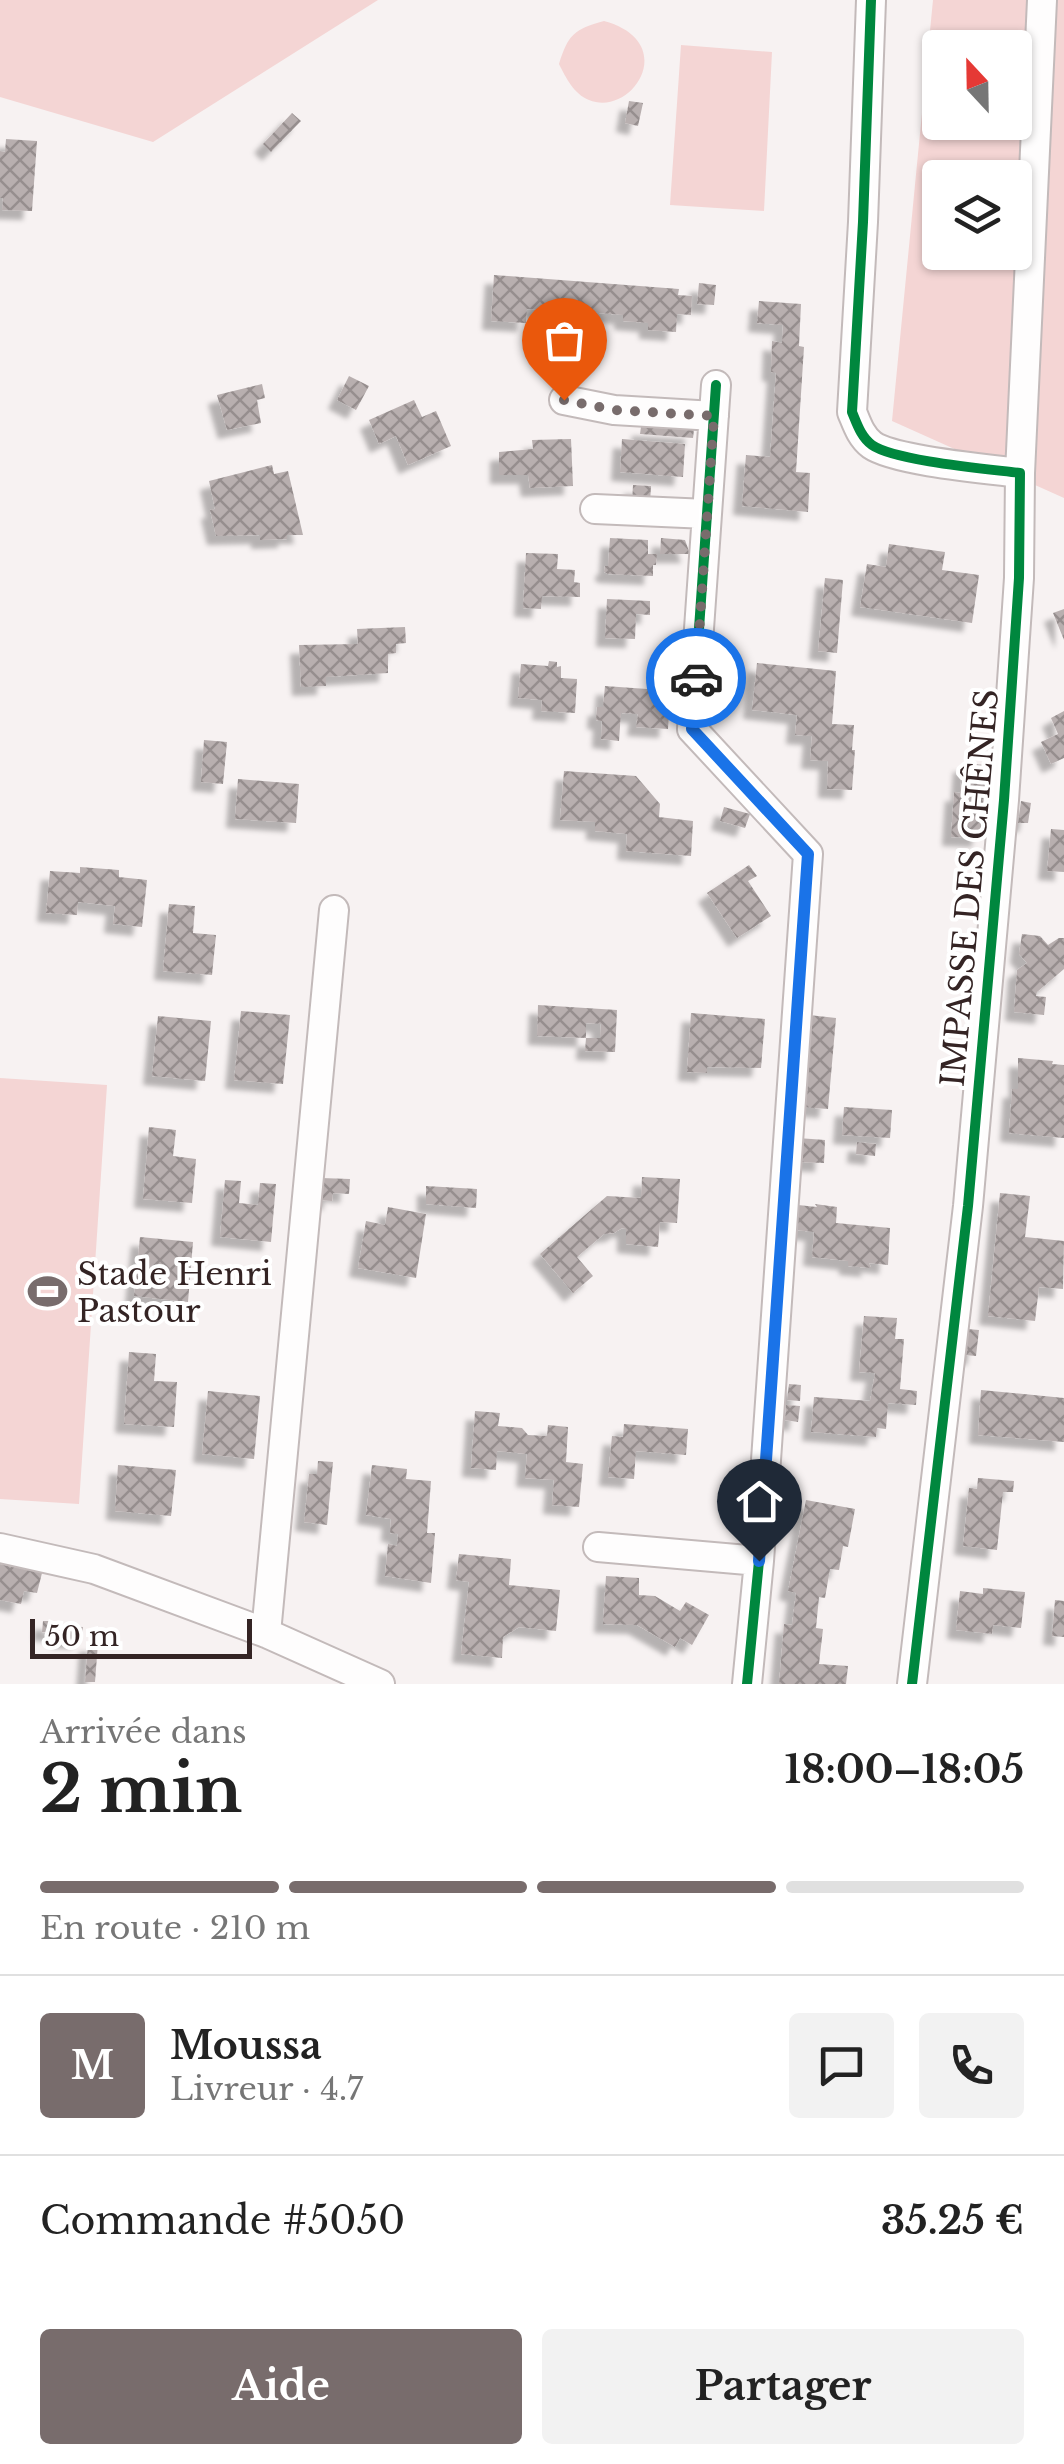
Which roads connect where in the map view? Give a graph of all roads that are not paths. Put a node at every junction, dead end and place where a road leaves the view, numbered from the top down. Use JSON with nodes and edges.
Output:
{"nodes":[{"id":1,"x":872,"y":0,"type":"edge"},
{"id":2,"x":1042,"y":0,"type":"edge"},
{"id":3,"x":716,"y":385,"type":"dead end"},
{"id":4,"x":564,"y":400,"type":"dead end"},
{"id":5,"x":714,"y":416,"type":"junction"},
{"id":6,"x":1020,"y":473,"type":"junction"},
{"id":7,"x":594,"y":508,"type":"dead end"},
{"id":8,"x":707,"y":514,"type":"junction"},
{"id":9,"x":334,"y":910,"type":"dead end"},
{"id":10,"x":598,"y":1547,"type":"dead end"},
{"id":11,"x":0,"y":1548,"type":"edge"},
{"id":12,"x":759,"y":1561,"type":"junction"},
{"id":13,"x":266,"y":1633,"type":"junction"},
{"id":14,"x":380,"y":1684,"type":"edge"},
{"id":15,"x":747,"y":1684,"type":"edge"},
{"id":16,"x":912,"y":1684,"type":"edge"}],
"edges":[{"from":1,"to":6,"type":"street"},
{"from":2,"to":6,"type":"street","name":"IMPASSE DES CHÊNES"},
{"from":3,"to":5,"type":"street"},
{"from":4,"to":5,"type":"street"},
{"from":5,"to":8,"type":"street"},
{"from":6,"to":16,"type":"street","name":"IMPASSE DES CHÊNES"},
{"from":7,"to":8,"type":"street"},
{"from":8,"to":12,"type":"street"},
{"from":9,"to":13,"type":"street"},
{"from":10,"to":12,"type":"street"},
{"from":11,"to":13,"type":"street"},
{"from":12,"to":15,"type":"street"},
{"from":13,"to":14,"type":"street"}]}
